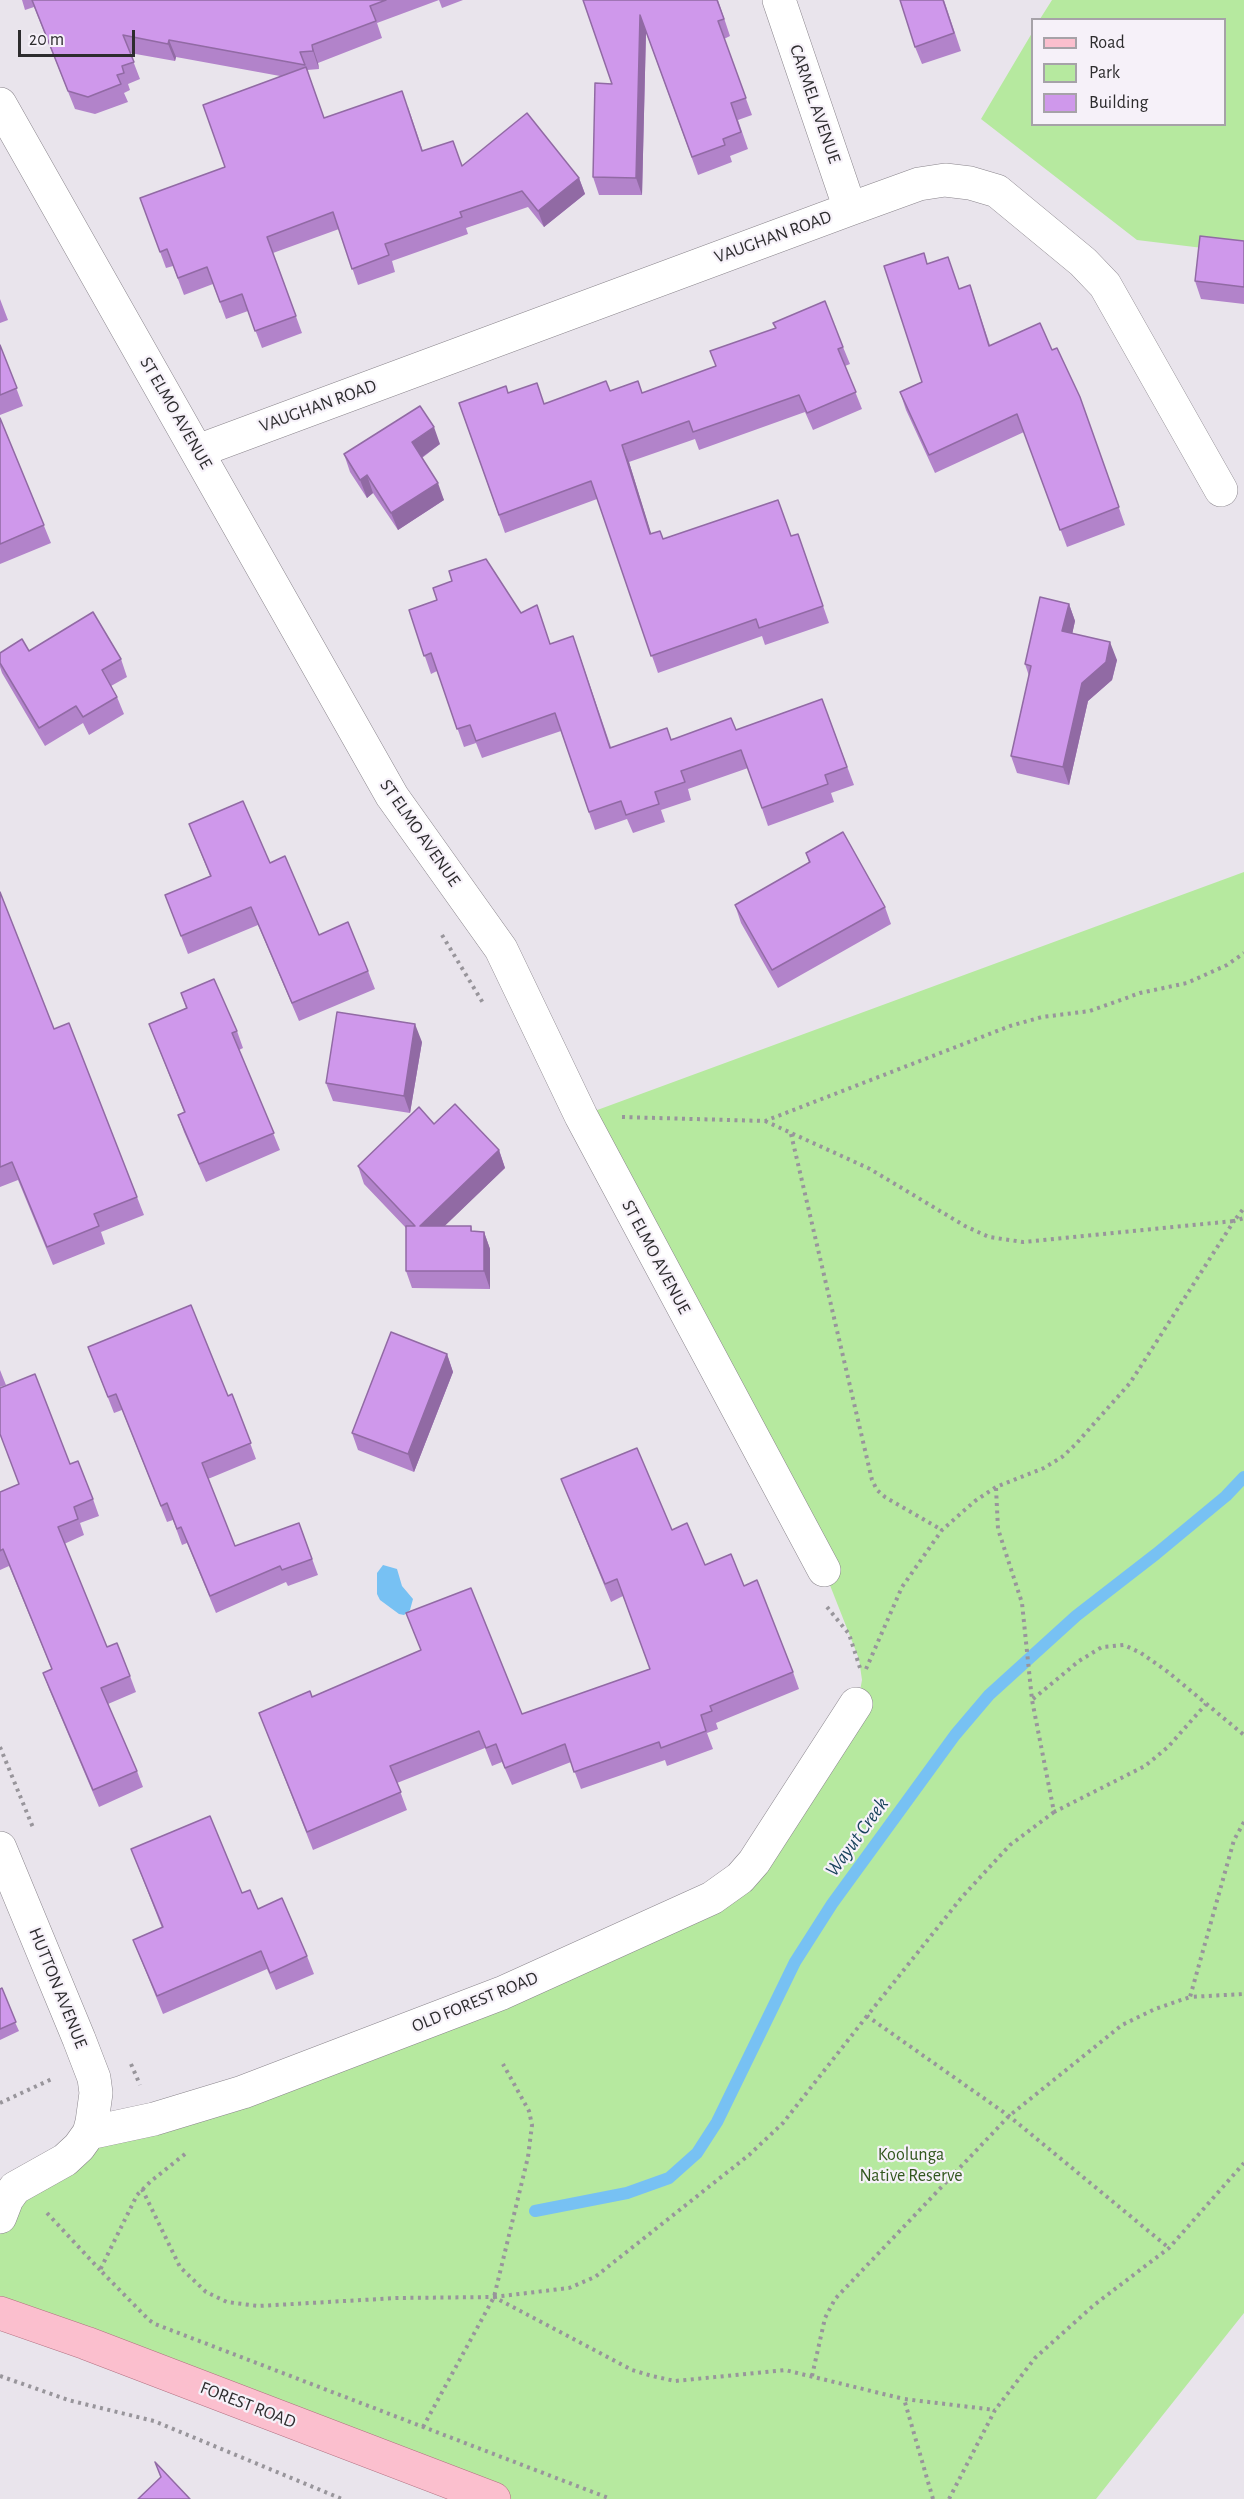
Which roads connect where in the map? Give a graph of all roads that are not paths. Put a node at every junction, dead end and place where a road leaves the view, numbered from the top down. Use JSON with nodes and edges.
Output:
{"nodes":[{"id":1,"x":779,"y":0,"type":"edge"},
{"id":2,"x":0,"y":104,"type":"edge"},
{"id":3,"x":850,"y":209,"type":"junction"},
{"id":4,"x":198,"y":451,"type":"junction"},
{"id":5,"x":1221,"y":490,"type":"dead end"},
{"id":6,"x":824,"y":1570,"type":"dead end"},
{"id":7,"x":859,"y":1692,"type":"road end"},
{"id":8,"x":0,"y":1848,"type":"edge"},
{"id":9,"x":89,"y":2133,"type":"junction"},
{"id":10,"x":18,"y":2193,"type":"edge"},
{"id":11,"x":0,"y":2217,"type":"edge"},
{"id":12,"x":0,"y":2313,"type":"edge"},
{"id":13,"x":495,"y":2499,"type":"edge"}],
"edges":[{"from":1,"to":3,"type":"street","name":"CARMEL AVENUE"},
{"from":2,"to":4,"type":"street","name":"ST ELMO AVENUE"},
{"from":3,"to":4,"type":"street","name":"VAUGHAN ROAD"},
{"from":3,"to":5,"type":"street","name":"VAUGHAN ROAD"},
{"from":4,"to":6,"type":"street","name":"ST ELMO AVENUE"},
{"from":7,"to":9,"type":"street","name":"OLD FOREST ROAD"},
{"from":8,"to":9,"type":"street","name":"HUTTON AVENUE"},
{"from":9,"to":10,"type":"street"},
{"from":10,"to":11,"type":"street"},
{"from":12,"to":13,"type":"main road","name":"FOREST ROAD"}]}
